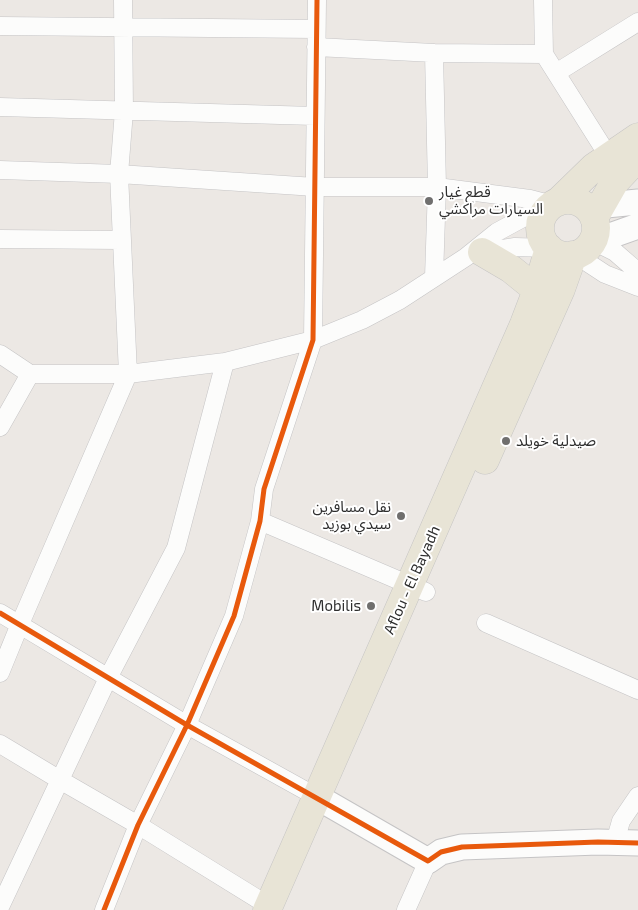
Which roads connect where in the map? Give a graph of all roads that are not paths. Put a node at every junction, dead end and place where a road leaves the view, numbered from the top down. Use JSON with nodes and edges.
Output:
{"nodes":[{"id":1,"x":123,"y":0,"type":"edge"},
{"id":2,"x":316,"y":0,"type":"edge"},
{"id":3,"x":543,"y":0,"type":"edge"},
{"id":4,"x":638,"y":22,"type":"edge"},
{"id":5,"x":0,"y":26,"type":"edge"},
{"id":6,"x":123,"y":27,"type":"junction"},
{"id":7,"x":316,"y":29,"type":"junction"},
{"id":8,"x":316,"y":47,"type":"junction"},
{"id":9,"x":434,"y":52,"type":"junction"},
{"id":10,"x":544,"y":54,"type":"junction"},
{"id":11,"x":556,"y":73,"type":"junction"},
{"id":12,"x":0,"y":108,"type":"edge"},
{"id":13,"x":124,"y":111,"type":"junction"},
{"id":14,"x":315,"y":116,"type":"junction"},
{"id":15,"x":638,"y":137,"type":"edge"},
{"id":16,"x":629,"y":165,"type":"edge"},
{"id":17,"x":0,"y":170,"type":"edge"},
{"id":18,"x":119,"y":174,"type":"junction"},
{"id":19,"x":315,"y":187,"type":"junction"},
{"id":20,"x":437,"y":187,"type":"junction"},
{"id":21,"x":638,"y":202,"type":"edge"},
{"id":22,"x":554,"y":204,"type":"junction"},
{"id":23,"x":638,"y":226,"type":"edge"},
{"id":24,"x":579,"y":235,"type":"junction"},
{"id":25,"x":0,"y":239,"type":"edge"},
{"id":26,"x":122,"y":240,"type":"junction"},
{"id":27,"x":474,"y":254,"type":"junction"},
{"id":28,"x":638,"y":272,"type":"edge"},
{"id":29,"x":434,"y":277,"type":"junction"},
{"id":30,"x":638,"y":287,"type":"edge"},
{"id":31,"x":537,"y":290,"type":"junction"},
{"id":32,"x":313,"y":340,"type":"junction"},
{"id":33,"x":0,"y":354,"type":"edge"},
{"id":34,"x":225,"y":362,"type":"junction"},
{"id":35,"x":30,"y":374,"type":"junction"},
{"id":36,"x":128,"y":374,"type":"junction"},
{"id":37,"x":0,"y":427,"type":"edge"},
{"id":38,"x":471,"y":468,"type":"junction"},
{"id":39,"x":260,"y":521,"type":"junction"},
{"id":40,"x":418,"y":588,"type":"junction"},
{"id":41,"x":0,"y":613,"type":"edge"},
{"id":42,"x":486,"y":623,"type":"dead end"},
{"id":43,"x":20,"y":624,"type":"junction"},
{"id":44,"x":0,"y":674,"type":"edge"},
{"id":45,"x":108,"y":678,"type":"junction"},
{"id":46,"x":638,"y":690,"type":"edge"},
{"id":47,"x":187,"y":725,"type":"junction"},
{"id":48,"x":0,"y":744,"type":"edge"},
{"id":49,"x":60,"y":780,"type":"junction"},
{"id":50,"x":638,"y":796,"type":"edge"},
{"id":51,"x":323,"y":801,"type":"junction"},
{"id":52,"x":138,"y":825,"type":"junction"},
{"id":53,"x":627,"y":842,"type":"edge"},
{"id":54,"x":428,"y":861,"type":"junction"},
{"id":55,"x":0,"y":907,"type":"edge"},
{"id":56,"x":275,"y":909,"type":"edge"},
{"id":57,"x":104,"y":910,"type":"edge"},
{"id":58,"x":406,"y":910,"type":"edge"}],
"edges":[{"from":1,"to":6,"type":"street"},
{"from":2,"to":7,"type":"street"},
{"from":3,"to":10,"type":"street"},
{"from":4,"to":11,"type":"street"},
{"from":5,"to":6,"type":"street"},
{"from":6,"to":7,"type":"street"},
{"from":6,"to":13,"type":"street"},
{"from":7,"to":8,"type":"street"},
{"from":8,"to":9,"type":"street"},
{"from":8,"to":14,"type":"street"},
{"from":9,"to":10,"type":"street"},
{"from":9,"to":20,"type":"street"},
{"from":10,"to":11,"type":"street"},
{"from":11,"to":16,"type":"street"},
{"from":12,"to":13,"type":"street"},
{"from":13,"to":14,"type":"street"},
{"from":13,"to":18,"type":"street"},
{"from":14,"to":19,"type":"street"},
{"from":15,"to":16,"type":"main road"},
{"from":16,"to":22,"type":"main road"},
{"from":16,"to":24,"type":"main road","name":"Aflou - El Bayadh"},
{"from":17,"to":18,"type":"street"},
{"from":18,"to":19,"type":"street"},
{"from":18,"to":26,"type":"street"},
{"from":19,"to":20,"type":"street"},
{"from":19,"to":32,"type":"street"},
{"from":20,"to":22,"type":"street"},
{"from":20,"to":29,"type":"street"},
{"from":21,"to":24,"type":"street"},
{"from":22,"to":24,"type":"main road"},
{"from":22,"to":24,"type":"main road"},
{"from":22,"to":27,"type":"street"},
{"from":23,"to":24,"type":"street"},
{"from":24,"to":27,"type":"street"},
{"from":24,"to":28,"type":"street"},
{"from":24,"to":30,"type":"street"},
{"from":24,"to":31,"type":"main road","name":"Aflou - El Bayadh"},
{"from":24,"to":38,"type":"main road","name":"Aflou - El Bayadh"},
{"from":25,"to":26,"type":"street"},
{"from":26,"to":36,"type":"street"},
{"from":27,"to":29,"type":"street"},
{"from":27,"to":31,"type":"main road"},
{"from":29,"to":32,"type":"street"},
{"from":31,"to":38,"type":"main road","name":"Aflou - El Bayadh"},
{"from":32,"to":34,"type":"street"},
{"from":32,"to":39,"type":"street"},
{"from":33,"to":35,"type":"street"},
{"from":34,"to":36,"type":"street"},
{"from":34,"to":45,"type":"street"},
{"from":35,"to":36,"type":"street"},
{"from":35,"to":37,"type":"street"},
{"from":36,"to":43,"type":"street"},
{"from":38,"to":40,"type":"main road","name":"Aflou - El Bayadh"},
{"from":39,"to":40,"type":"street"},
{"from":39,"to":47,"type":"street"},
{"from":40,"to":51,"type":"main road","name":"Aflou - El Bayadh"},
{"from":41,"to":43,"type":"street"},
{"from":42,"to":46,"type":"street"},
{"from":43,"to":44,"type":"street"},
{"from":43,"to":45,"type":"street"},
{"from":45,"to":47,"type":"street"},
{"from":45,"to":49,"type":"street"},
{"from":47,"to":51,"type":"street"},
{"from":47,"to":52,"type":"street"},
{"from":48,"to":49,"type":"street"},
{"from":49,"to":52,"type":"street"},
{"from":49,"to":55,"type":"street"},
{"from":50,"to":53,"type":"street"},
{"from":51,"to":54,"type":"street"},
{"from":51,"to":56,"type":"main road","name":"Aflou - El Bayadh"},
{"from":52,"to":56,"type":"street"},
{"from":52,"to":57,"type":"street"},
{"from":53,"to":54,"type":"street"},
{"from":54,"to":58,"type":"street"}]}
